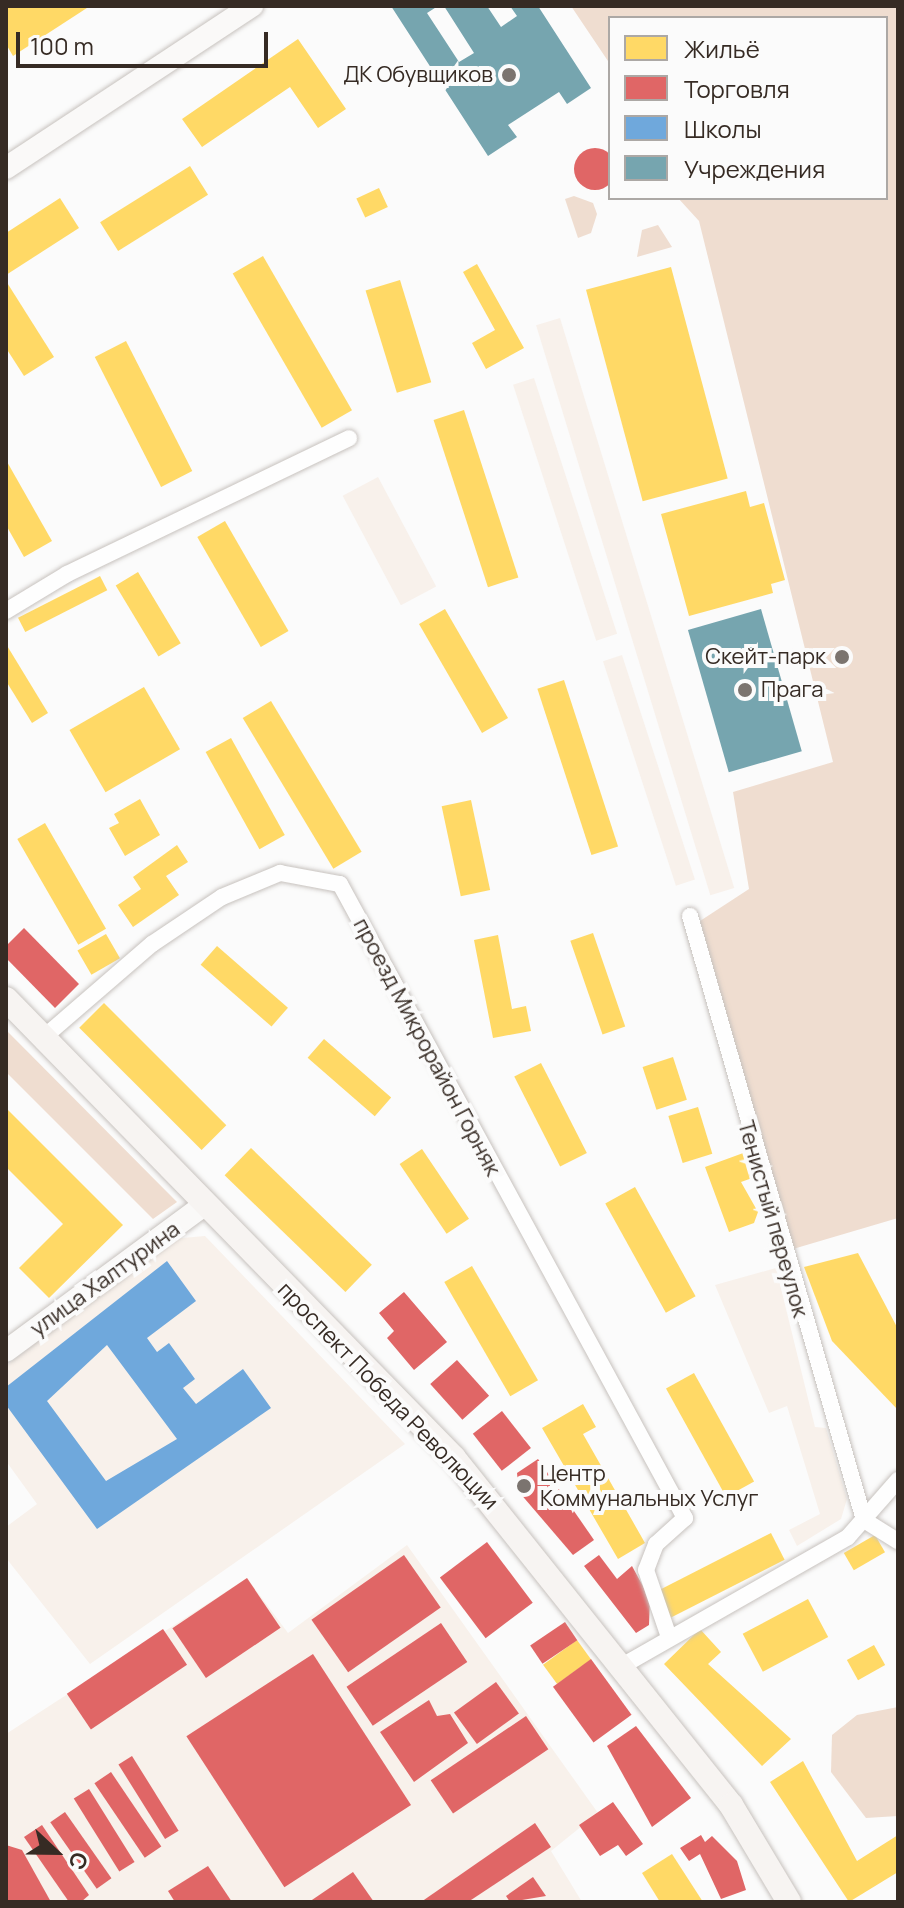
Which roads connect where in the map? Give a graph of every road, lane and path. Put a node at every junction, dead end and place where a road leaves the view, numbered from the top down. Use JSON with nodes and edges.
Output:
{"nodes":[{"id":1,"x":252,"y":6,"type":"edge"},
{"id":2,"x":6,"y":168,"type":"edge"},
{"id":3,"x":349,"y":438,"type":"dead end"},
{"id":4,"x":6,"y":611,"type":"edge"},
{"id":5,"x":690,"y":916,"type":"dead end"},
{"id":6,"x":6,"y":999,"type":"edge"},
{"id":7,"x":43,"y":1038,"type":"junction"},
{"id":8,"x":203,"y":1206,"type":"junction"},
{"id":9,"x":6,"y":1351,"type":"edge"},
{"id":10,"x":898,"y":1480,"type":"edge"},
{"id":11,"x":864,"y":1520,"type":"junction"},
{"id":12,"x":898,"y":1541,"type":"edge"},
{"id":13,"x":669,"y":1637,"type":"junction"},
{"id":14,"x":622,"y":1666,"type":"junction"},
{"id":15,"x":789,"y":1902,"type":"edge"}],
"edges":[{"from":1,"to":2,"type":"street"},
{"from":3,"to":4,"type":"street"},
{"from":5,"to":11,"type":"street","name":"Тенистый переулок"},
{"from":6,"to":7,"type":"main road","name":"проспект Победа Революции"},
{"from":7,"to":8,"type":"main road","name":"проспект Победа Революции"},
{"from":7,"to":13,"type":"street","name":"проезд Микрорайон Горняк"},
{"from":8,"to":9,"type":"street","name":"улица Халтурина"},
{"from":8,"to":14,"type":"main road","name":"проспект Победа Революции"},
{"from":10,"to":11,"type":"street"},
{"from":11,"to":12,"type":"street"},
{"from":11,"to":13,"type":"street"},
{"from":13,"to":14,"type":"street"},
{"from":14,"to":15,"type":"main road","name":"проспект Победа Революции"}]}
